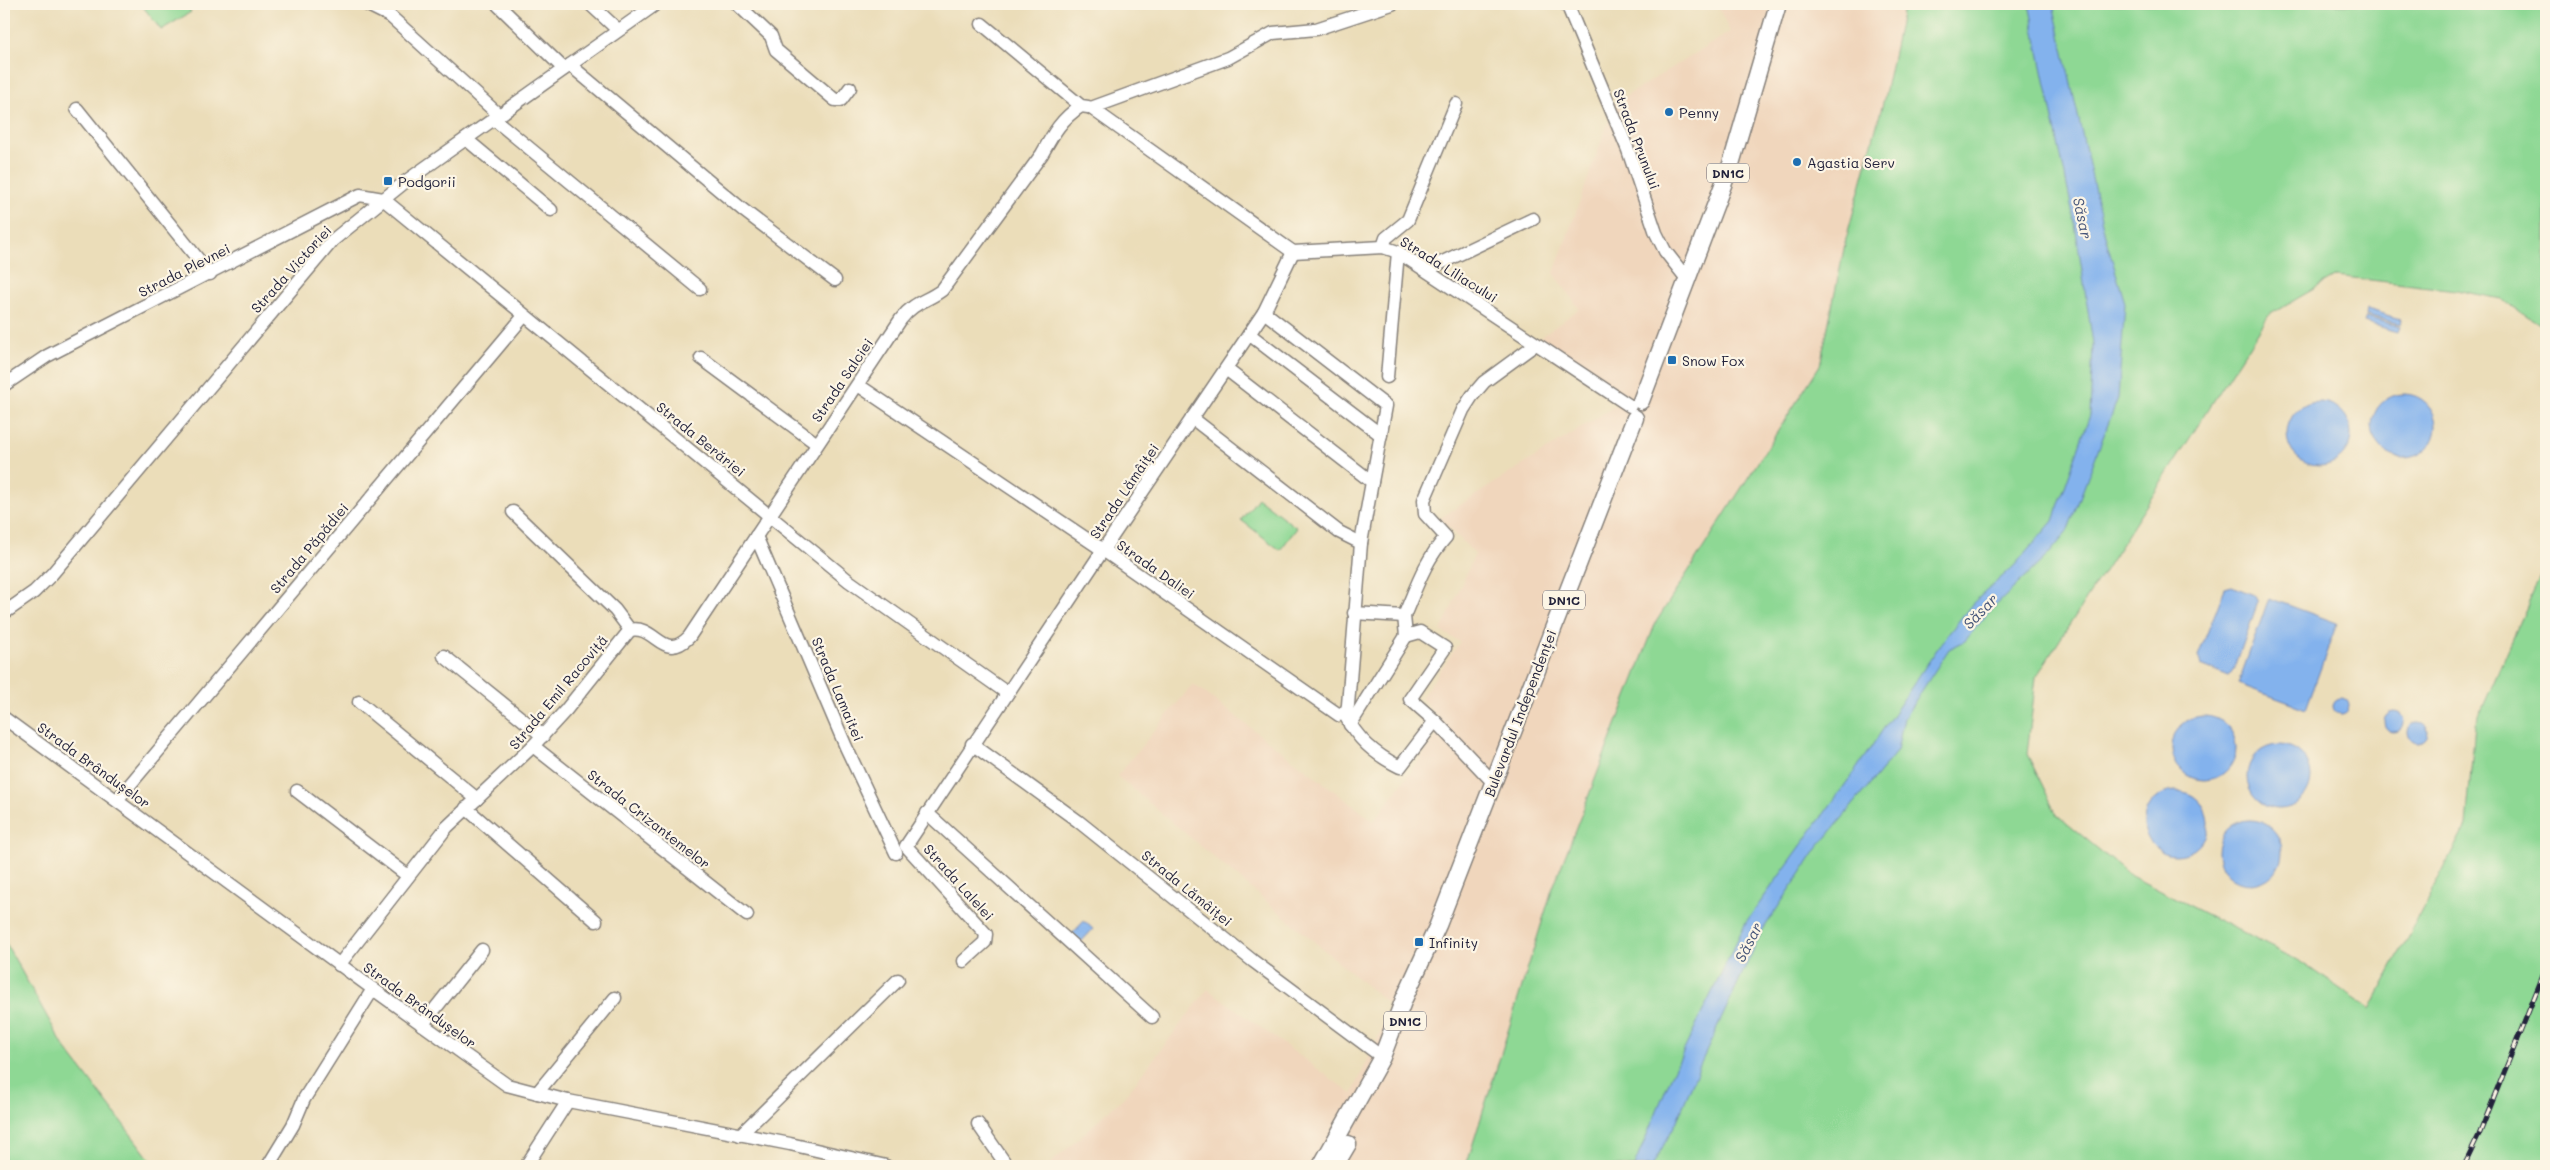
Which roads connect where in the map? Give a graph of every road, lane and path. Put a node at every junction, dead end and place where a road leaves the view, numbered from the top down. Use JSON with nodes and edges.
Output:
{"nodes":[{"id":1,"x":366,"y":4,"type":"edge"},
{"id":2,"x":590,"y":4,"type":"edge"},
{"id":3,"x":656,"y":4,"type":"edge"},
{"id":4,"x":738,"y":4,"type":"edge"},
{"id":5,"x":1392,"y":4,"type":"edge"},
{"id":6,"x":1567,"y":4,"type":"edge"},
{"id":7,"x":1778,"y":4,"type":"edge"},
{"id":8,"x":498,"y":6,"type":"dead end"},
{"id":9,"x":982,"y":24,"type":"dead end"},
{"id":10,"x":618,"y":30,"type":"junction"},
{"id":11,"x":567,"y":67,"type":"junction"},
{"id":12,"x":850,"y":88,"type":"dead end"},
{"id":13,"x":1456,"y":104,"type":"dead end"},
{"id":14,"x":1086,"y":107,"type":"junction"},
{"id":15,"x":77,"y":109,"type":"dead end"},
{"id":16,"x":496,"y":117,"type":"junction"},
{"id":17,"x":466,"y":139,"type":"junction"},
{"id":18,"x":383,"y":199,"type":"junction"},
{"id":19,"x":345,"y":202,"type":"junction"},
{"id":20,"x":551,"y":210,"type":"dead end"},
{"id":21,"x":1533,"y":218,"type":"dead end"},
{"id":22,"x":359,"y":219,"type":"junction"},
{"id":23,"x":1383,"y":247,"type":"junction"},
{"id":24,"x":1293,"y":252,"type":"junction"},
{"id":25,"x":1398,"y":252,"type":"junction"},
{"id":26,"x":1426,"y":270,"type":"junction"},
{"id":27,"x":210,"y":274,"type":"junction"},
{"id":28,"x":1687,"y":279,"type":"junction"},
{"id":29,"x":835,"y":280,"type":"dead end"},
{"id":30,"x":700,"y":289,"type":"dead end"},
{"id":31,"x":1264,"y":312,"type":"junction"},
{"id":32,"x":524,"y":316,"type":"junction"},
{"id":33,"x":1250,"y":334,"type":"junction"},
{"id":34,"x":1536,"y":344,"type":"junction"},
{"id":35,"x":701,"y":358,"type":"dead end"},
{"id":36,"x":1226,"y":369,"type":"junction"},
{"id":37,"x":1387,"y":377,"type":"dead end"},
{"id":38,"x":4,"y":385,"type":"edge"},
{"id":39,"x":858,"y":385,"type":"junction"},
{"id":40,"x":1635,"y":408,"type":"junction"},
{"id":41,"x":1192,"y":418,"type":"junction"},
{"id":42,"x":1380,"y":434,"type":"junction"},
{"id":43,"x":817,"y":444,"type":"junction"},
{"id":44,"x":1372,"y":482,"type":"junction"},
{"id":45,"x":513,"y":512,"type":"dead end"},
{"id":46,"x":770,"y":515,"type":"junction"},
{"id":47,"x":756,"y":536,"type":"junction"},
{"id":48,"x":1361,"y":544,"type":"junction"},
{"id":49,"x":1103,"y":550,"type":"junction"},
{"id":50,"x":4,"y":613,"type":"edge"},
{"id":51,"x":1354,"y":613,"type":"junction"},
{"id":52,"x":1404,"y":616,"type":"junction"},
{"id":53,"x":630,"y":630,"type":"junction"},
{"id":54,"x":1406,"y":636,"type":"junction"},
{"id":55,"x":444,"y":656,"type":"dead end"},
{"id":56,"x":1007,"y":692,"type":"junction"},
{"id":57,"x":359,"y":702,"type":"dead end"},
{"id":58,"x":1343,"y":717,"type":"junction"},
{"id":59,"x":4,"y":718,"type":"edge"},
{"id":60,"x":1436,"y":721,"type":"junction"},
{"id":61,"x":542,"y":736,"type":"junction"},
{"id":62,"x":972,"y":744,"type":"junction"},
{"id":63,"x":533,"y":746,"type":"junction"},
{"id":64,"x":1493,"y":782,"type":"junction"},
{"id":65,"x":297,"y":791,"type":"dead end"},
{"id":66,"x":478,"y":799,"type":"junction"},
{"id":67,"x":117,"y":800,"type":"junction"},
{"id":68,"x":466,"y":808,"type":"junction"},
{"id":69,"x":927,"y":813,"type":"junction"},
{"id":70,"x":901,"y":849,"type":"junction"},
{"id":71,"x":408,"y":876,"type":"junction"},
{"id":72,"x":747,"y":915,"type":"dead end"},
{"id":73,"x":596,"y":921,"type":"dead end"},
{"id":74,"x":1438,"y":925,"type":"junction"},
{"id":75,"x":482,"y":950,"type":"dead end"},
{"id":76,"x":964,"y":961,"type":"dead end"},
{"id":77,"x":340,"y":965,"type":"junction"},
{"id":78,"x":898,"y":980,"type":"dead end"},
{"id":79,"x":373,"y":989,"type":"junction"},
{"id":80,"x":615,"y":998,"type":"dead end"},
{"id":81,"x":1152,"y":1017,"type":"dead end"},
{"id":82,"x":422,"y":1025,"type":"junction"},
{"id":83,"x":1382,"y":1057,"type":"junction"},
{"id":84,"x":537,"y":1093,"type":"junction"},
{"id":85,"x":568,"y":1101,"type":"junction"},
{"id":86,"x":978,"y":1124,"type":"dead end"},
{"id":87,"x":740,"y":1135,"type":"junction"},
{"id":88,"x":268,"y":1166,"type":"edge"},
{"id":89,"x":526,"y":1166,"type":"edge"},
{"id":90,"x":886,"y":1166,"type":"edge"},
{"id":91,"x":1007,"y":1166,"type":"edge"},
{"id":92,"x":1321,"y":1166,"type":"edge"},
{"id":93,"x":1335,"y":1166,"type":"edge"}],
"edges":[{"from":1,"to":16,"type":"street"},
{"from":2,"to":10,"type":"street"},
{"from":3,"to":10,"type":"street","name":"Strada Victoriei"},
{"from":4,"to":12,"type":"street"},
{"from":5,"to":14,"type":"street"},
{"from":6,"to":28,"type":"street","name":"Strada Prunului"},
{"from":7,"to":28,"type":"main road","name":"Bulevardul Independenței","number":"DN1C"},
{"from":8,"to":11,"type":"street"},
{"from":9,"to":14,"type":"street"},
{"from":10,"to":11,"type":"street","name":"Strada Victoriei"},
{"from":11,"to":16,"type":"street","name":"Strada Victoriei"},
{"from":11,"to":29,"type":"street"},
{"from":13,"to":23,"type":"street"},
{"from":14,"to":24,"type":"street"},
{"from":14,"to":39,"type":"street","name":"Strada Salciei"},
{"from":15,"to":27,"type":"street"},
{"from":16,"to":17,"type":"street","name":"Strada Victoriei"},
{"from":16,"to":30,"type":"street"},
{"from":17,"to":18,"type":"street","name":"Strada Victoriei"},
{"from":17,"to":20,"type":"street"},
{"from":18,"to":19,"type":"street","name":"Strada Plevnei"},
{"from":18,"to":22,"type":"street","name":"Strada Victoriei"},
{"from":18,"to":32,"type":"street","name":"Strada Berăriei"},
{"from":19,"to":22,"type":"street"},
{"from":19,"to":27,"type":"street","name":"Strada Plevnei"},
{"from":21,"to":26,"type":"street"},
{"from":22,"to":50,"type":"street","name":"Strada Victoriei"},
{"from":23,"to":24,"type":"street","name":"Strada Liliacului"},
{"from":23,"to":25,"type":"street","name":"Strada Liliacului"},
{"from":24,"to":31,"type":"street","name":"Strada Lămâiței"},
{"from":25,"to":26,"type":"street","name":"Strada Liliacului"},
{"from":25,"to":37,"type":"street"},
{"from":26,"to":34,"type":"street","name":"Strada Liliacului"},
{"from":27,"to":38,"type":"street","name":"Strada Plevnei"},
{"from":28,"to":40,"type":"main road","name":"Bulevardul Independenței","number":"DN1C"},
{"from":31,"to":33,"type":"street","name":"Strada Lămâiței"},
{"from":31,"to":42,"type":"street"},
{"from":32,"to":46,"type":"street","name":"Strada Berăriei"},
{"from":32,"to":67,"type":"street","name":"Strada Păpădiei"},
{"from":33,"to":36,"type":"street","name":"Strada Lămâiței"},
{"from":33,"to":42,"type":"street"},
{"from":34,"to":40,"type":"street","name":"Strada Liliacului"},
{"from":34,"to":52,"type":"street"},
{"from":35,"to":43,"type":"street"},
{"from":36,"to":41,"type":"street","name":"Strada Lămâiței"},
{"from":36,"to":44,"type":"street"},
{"from":39,"to":43,"type":"street","name":"Strada Salciei"},
{"from":39,"to":49,"type":"street","name":"Strada Daliei"},
{"from":40,"to":64,"type":"main road","name":"Bulevardul Independenței","number":"DN1C"},
{"from":41,"to":48,"type":"street"},
{"from":41,"to":49,"type":"street","name":"Strada Lămâiței"},
{"from":42,"to":44,"type":"street"},
{"from":43,"to":46,"type":"street","name":"Strada Salciei"},
{"from":44,"to":48,"type":"street"},
{"from":45,"to":53,"type":"street"},
{"from":46,"to":47,"type":"street","name":"Strada Salciei"},
{"from":46,"to":56,"type":"street","name":"Strada Berăriei"},
{"from":47,"to":53,"type":"street","name":"Strada Salciei"},
{"from":47,"to":70,"type":"street","name":"Strada Lamaitei"},
{"from":48,"to":51,"type":"street"},
{"from":49,"to":56,"type":"street","name":"Strada Lămâiței"},
{"from":49,"to":58,"type":"street","name":"Strada Daliei"},
{"from":51,"to":52,"type":"street"},
{"from":51,"to":58,"type":"street"},
{"from":52,"to":54,"type":"street"},
{"from":53,"to":61,"type":"street","name":"Strada Emil Racoviță"},
{"from":54,"to":58,"type":"street"},
{"from":54,"to":60,"type":"street"},
{"from":55,"to":61,"type":"street"},
{"from":56,"to":62,"type":"street","name":"Strada Lămâiței"},
{"from":57,"to":66,"type":"street"},
{"from":58,"to":60,"type":"street","name":"Strada Daliei"},
{"from":59,"to":67,"type":"street","name":"Strada Brândușelor"},
{"from":60,"to":64,"type":"street"},
{"from":61,"to":63,"type":"street","name":"Strada Emil Racoviță"},
{"from":62,"to":69,"type":"street","name":"Strada Lămâiței"},
{"from":62,"to":83,"type":"street","name":"Strada Lămâiței"},
{"from":63,"to":66,"type":"street","name":"Strada Emil Racoviță"},
{"from":63,"to":72,"type":"street","name":"Strada Crizantemelor"},
{"from":64,"to":74,"type":"main road","name":"Bulevardul Independenței","number":"DN1C"},
{"from":65,"to":71,"type":"street"},
{"from":66,"to":68,"type":"street","name":"Strada Emil Racoviță"},
{"from":67,"to":77,"type":"street","name":"Strada Brândușelor"},
{"from":68,"to":71,"type":"street","name":"Strada Emil Racoviță"},
{"from":68,"to":73,"type":"street"},
{"from":69,"to":70,"type":"street","name":"Strada Lămâiței"},
{"from":69,"to":81,"type":"street"},
{"from":70,"to":76,"type":"street","name":"Strada Lalelei"},
{"from":71,"to":77,"type":"street","name":"Strada Emil Racoviță"},
{"from":74,"to":83,"type":"main road","name":"Bulevardul Independenței","number":"DN1C"},
{"from":74,"to":93,"type":"main road","name":"Bulevardul Independenței","number":"DN1C"},
{"from":75,"to":82,"type":"street"},
{"from":77,"to":79,"type":"street","name":"Strada Brândușelor"},
{"from":78,"to":87,"type":"street"},
{"from":79,"to":82,"type":"street","name":"Strada Brândușelor"},
{"from":79,"to":88,"type":"street"},
{"from":80,"to":84,"type":"street"},
{"from":82,"to":84,"type":"street","name":"Strada Brândușelor"},
{"from":83,"to":92,"type":"main road","name":"Bulevardul Independenței","number":"DN1C"},
{"from":84,"to":85,"type":"street","name":"Strada Brândușelor"},
{"from":85,"to":87,"type":"street","name":"Strada Brândușelor"},
{"from":85,"to":89,"type":"street"},
{"from":86,"to":91,"type":"street"},
{"from":87,"to":90,"type":"street","name":"Strada Brândușelor"}]}
